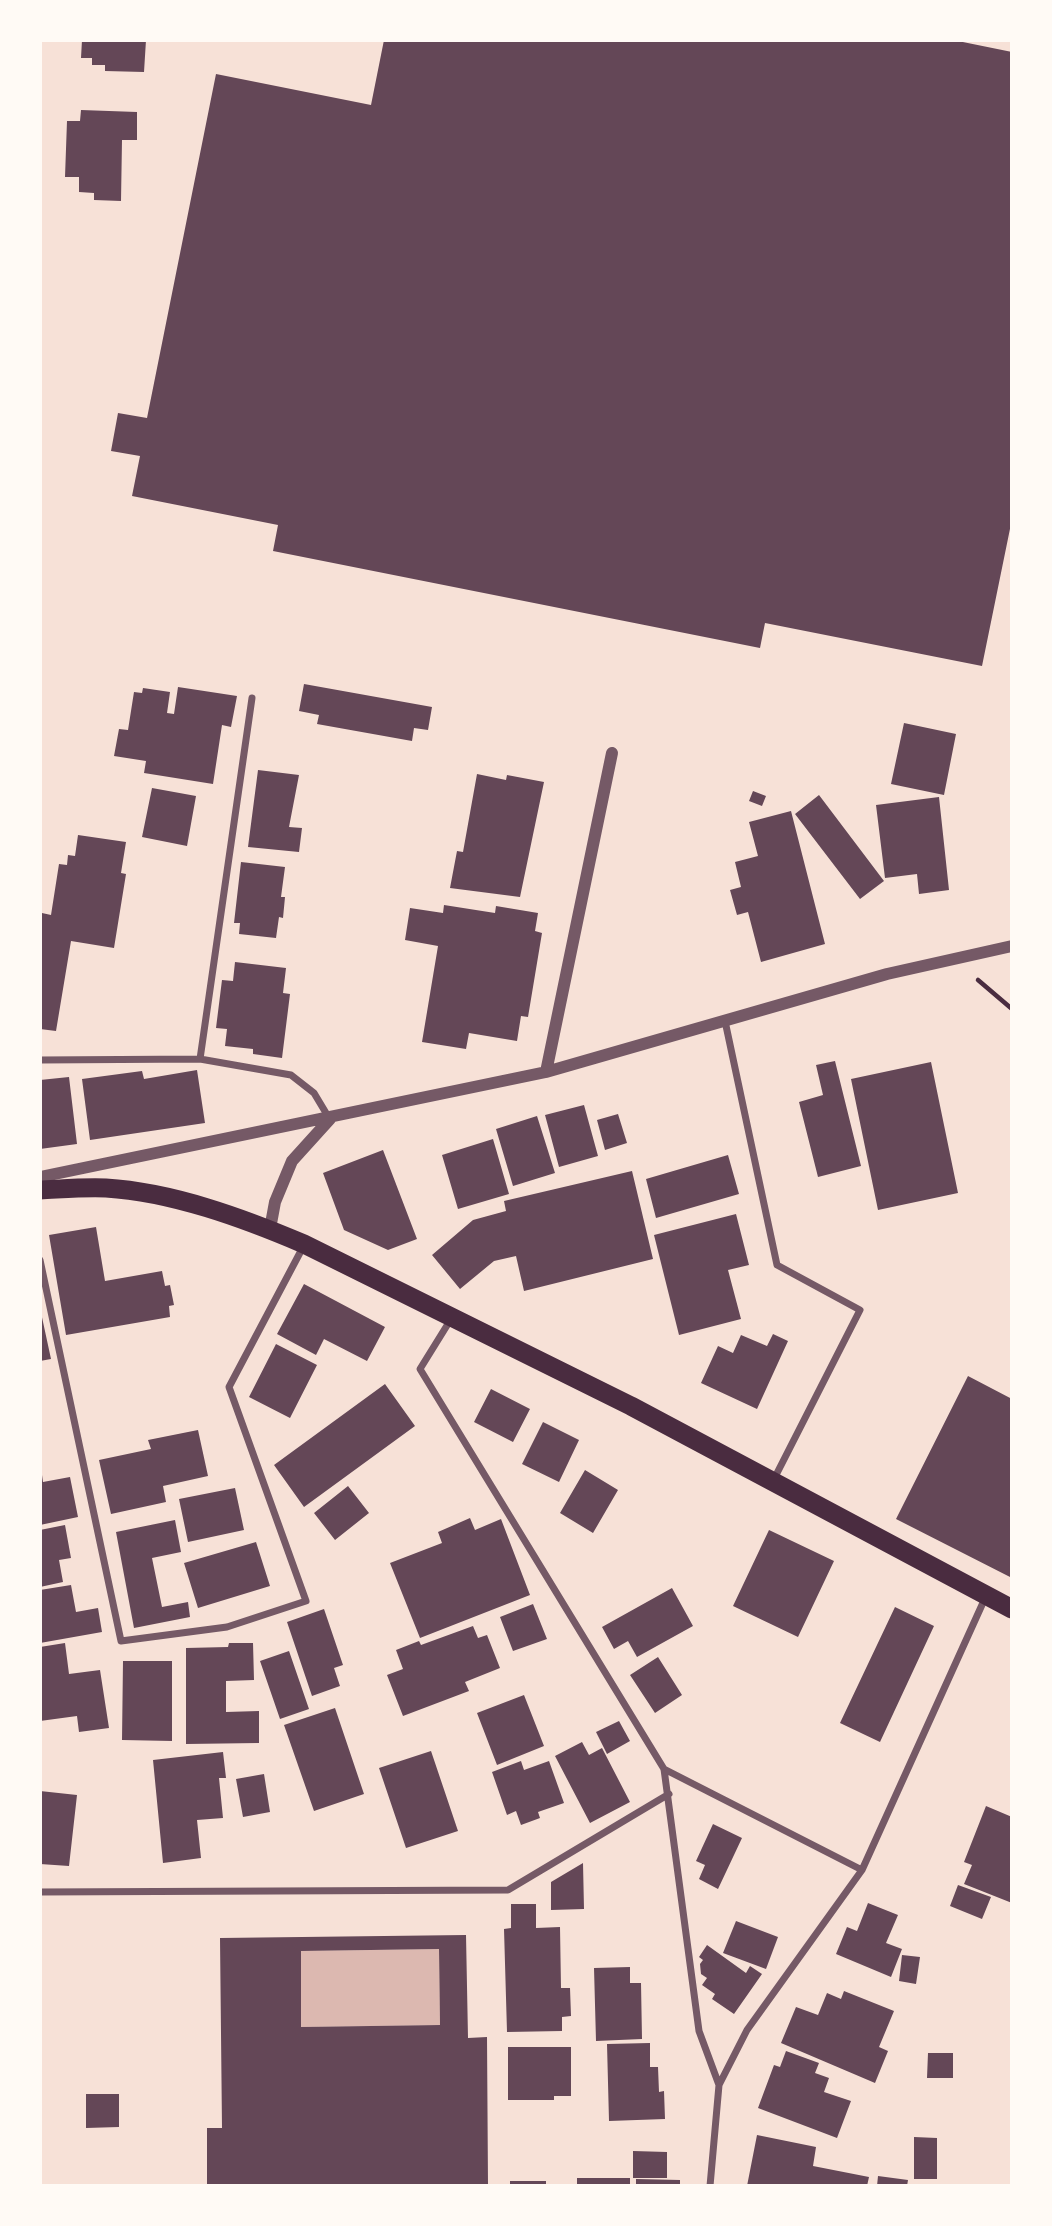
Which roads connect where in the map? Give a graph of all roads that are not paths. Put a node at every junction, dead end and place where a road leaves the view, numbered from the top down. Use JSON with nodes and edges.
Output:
{"nodes":[{"id":1,"x":252,"y":698,"type":"dead end"},
{"id":2,"x":612,"y":753,"type":"dead end"},
{"id":3,"x":1012,"y":946,"type":"edge"},
{"id":4,"x":725,"y":1021,"type":"junction"},
{"id":5,"x":200,"y":1059,"type":"junction"},
{"id":6,"x":40,"y":1060,"type":"edge"},
{"id":7,"x":546,"y":1072,"type":"junction"},
{"id":8,"x":330,"y":1119,"type":"junction"},
{"id":9,"x":40,"y":1177,"type":"edge"},
{"id":10,"x":40,"y":1190,"type":"edge"},
{"id":11,"x":270,"y":1229,"type":"junction"},
{"id":12,"x":304,"y":1244,"type":"junction"},
{"id":13,"x":40,"y":1260,"type":"edge"},
{"id":14,"x":452,"y":1317,"type":"junction"},
{"id":15,"x":772,"y":1482,"type":"junction"},
{"id":16,"x":986,"y":1595,"type":"junction"},
{"id":17,"x":1012,"y":1609,"type":"edge"},
{"id":18,"x":664,"y":1769,"type":"junction"},
{"id":19,"x":669,"y":1794,"type":"junction"},
{"id":20,"x":862,"y":1870,"type":"junction"},
{"id":21,"x":40,"y":1892,"type":"edge"},
{"id":22,"x":719,"y":2085,"type":"junction"},
{"id":23,"x":710,"y":2186,"type":"edge"}],
"edges":[{"from":1,"to":5,"type":"street"},
{"from":2,"to":7,"type":"street"},
{"from":3,"to":4,"type":"street"},
{"from":4,"to":7,"type":"street"},
{"from":4,"to":15,"type":"street"},
{"from":5,"to":6,"type":"street"},
{"from":5,"to":8,"type":"street"},
{"from":7,"to":8,"type":"street"},
{"from":8,"to":9,"type":"street"},
{"from":8,"to":11,"type":"street"},
{"from":10,"to":11,"type":"highway"},
{"from":11,"to":12,"type":"highway"},
{"from":12,"to":13,"type":"street"},
{"from":12,"to":14,"type":"highway"},
{"from":14,"to":15,"type":"highway"},
{"from":14,"to":18,"type":"street"},
{"from":15,"to":16,"type":"highway"},
{"from":16,"to":17,"type":"highway"},
{"from":16,"to":20,"type":"street"},
{"from":18,"to":19,"type":"street"},
{"from":18,"to":20,"type":"street"},
{"from":19,"to":21,"type":"street"},
{"from":19,"to":22,"type":"street"},
{"from":20,"to":22,"type":"street"},
{"from":22,"to":23,"type":"street"}]}
